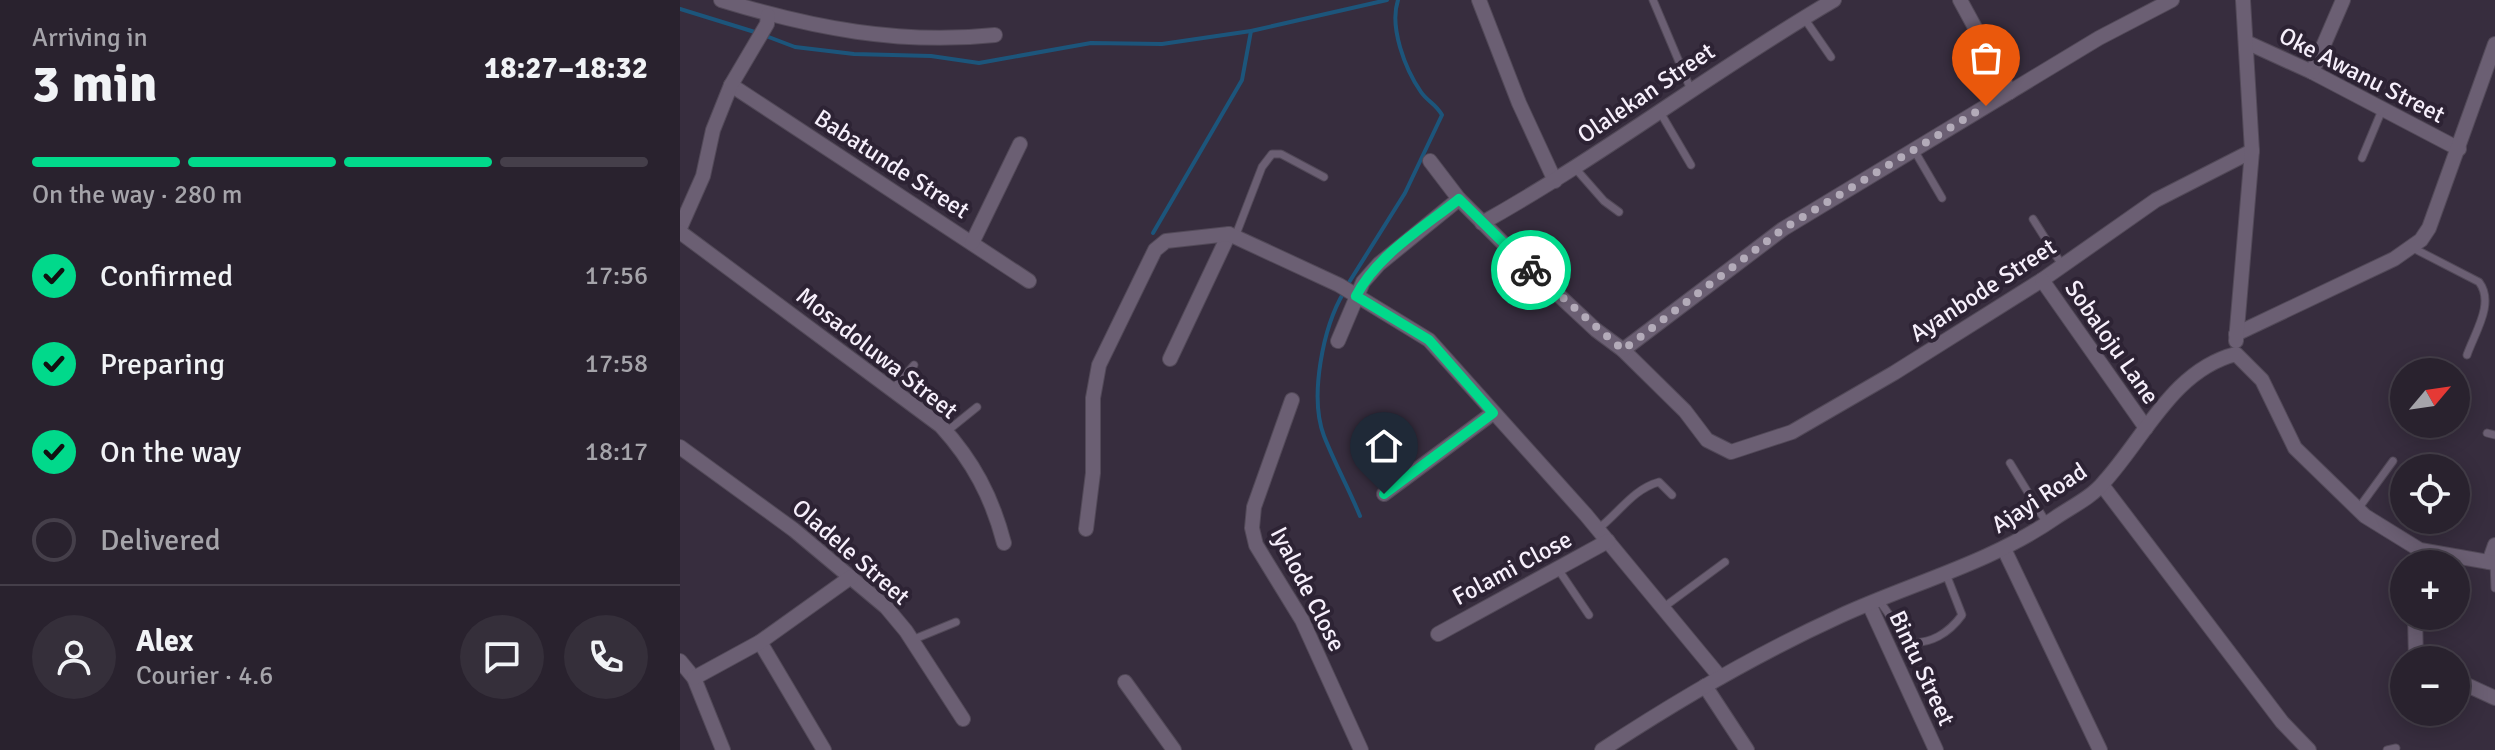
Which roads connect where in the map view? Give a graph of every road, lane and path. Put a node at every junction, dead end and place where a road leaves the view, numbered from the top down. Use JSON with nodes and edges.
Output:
{"nodes":[{"id":1,"x":721,"y":0,"type":"edge"},
{"id":2,"x":1479,"y":0,"type":"edge"},
{"id":3,"x":1653,"y":0,"type":"edge"},
{"id":4,"x":1834,"y":0,"type":"edge"},
{"id":5,"x":1960,"y":0,"type":"edge"},
{"id":6,"x":2172,"y":0,"type":"edge"},
{"id":7,"x":2243,"y":0,"type":"edge"},
{"id":8,"x":2343,"y":0,"type":"edge"},
{"id":9,"x":1804,"y":18,"type":"junction"},
{"id":10,"x":768,"y":19,"type":"junction"},
{"id":11,"x":995,"y":35,"type":"dead end"},
{"id":12,"x":2246,"y":42,"type":"junction"},
{"id":13,"x":2495,"y":44,"type":"edge"},
{"id":14,"x":1831,"y":57,"type":"dead end"},
{"id":15,"x":2312,"y":72,"type":"junction"},
{"id":16,"x":731,"y":85,"type":"junction"},
{"id":17,"x":1692,"y":91,"type":"junction"},
{"id":18,"x":2010,"y":92,"type":"junction"},
{"id":19,"x":2383,"y":108,"type":"junction"},
{"id":20,"x":1660,"y":112,"type":"junction"},
{"id":21,"x":1020,"y":144,"type":"dead end"},
{"id":22,"x":2459,"y":149,"type":"junction"},
{"id":23,"x":1914,"y":150,"type":"junction"},
{"id":24,"x":2252,"y":151,"type":"junction"},
{"id":25,"x":2362,"y":158,"type":"dead end"},
{"id":26,"x":1430,"y":161,"type":"dead end"},
{"id":27,"x":1691,"y":165,"type":"dead end"},
{"id":28,"x":1575,"y":168,"type":"junction"},
{"id":29,"x":1324,"y":177,"type":"dead end"},
{"id":30,"x":1555,"y":181,"type":"junction"},
{"id":31,"x":1942,"y":198,"type":"dead end"},
{"id":32,"x":1459,"y":199,"type":"junction"},
{"id":33,"x":1619,"y":212,"type":"dead end"},
{"id":34,"x":2033,"y":219,"type":"dead end"},
{"id":35,"x":1482,"y":223,"type":"junction"},
{"id":36,"x":680,"y":230,"type":"edge"},
{"id":37,"x":1232,"y":236,"type":"junction"},
{"id":38,"x":972,"y":243,"type":"junction"},
{"id":39,"x":2411,"y":247,"type":"junction"},
{"id":40,"x":2062,"y":265,"type":"junction"},
{"id":41,"x":2042,"y":280,"type":"junction"},
{"id":42,"x":1029,"y":281,"type":"dead end"},
{"id":43,"x":1348,"y":291,"type":"junction"},
{"id":44,"x":2236,"y":334,"type":"junction"},
{"id":45,"x":1338,"y":341,"type":"dead end"},
{"id":46,"x":1623,"y":350,"type":"junction"},
{"id":47,"x":2236,"y":354,"type":"junction"},
{"id":48,"x":2467,"y":355,"type":"dead end"},
{"id":49,"x":1170,"y":359,"type":"dead end"},
{"id":50,"x":914,"y":365,"type":"dead end"},
{"id":51,"x":893,"y":389,"type":"junction"},
{"id":52,"x":1292,"y":400,"type":"dead end"},
{"id":53,"x":977,"y":407,"type":"dead end"},
{"id":54,"x":1493,"y":413,"type":"junction"},
{"id":55,"x":2146,"y":428,"type":"junction"},
{"id":56,"x":946,"y":432,"type":"junction"},
{"id":57,"x":680,"y":447,"type":"edge"},
{"id":58,"x":2010,"y":463,"type":"dead end"},
{"id":59,"x":2390,"y":465,"type":"edge"},
{"id":60,"x":2102,"y":485,"type":"junction"},
{"id":61,"x":1384,"y":494,"type":"dead end"},
{"id":62,"x":1672,"y":495,"type":"dead end"},
{"id":63,"x":2358,"y":509,"type":"junction"},
{"id":64,"x":2047,"y":524,"type":"junction"},
{"id":65,"x":1086,"y":529,"type":"dead end"},
{"id":66,"x":1598,"y":529,"type":"junction"},
{"id":67,"x":1608,"y":541,"type":"junction"},
{"id":68,"x":1004,"y":543,"type":"dead end"},
{"id":69,"x":2495,"y":545,"type":"edge"},
{"id":70,"x":2004,"y":549,"type":"junction"},
{"id":71,"x":2410,"y":550,"type":"edge"},
{"id":72,"x":2470,"y":561,"type":"edge"},
{"id":73,"x":1725,"y":562,"type":"dead end"},
{"id":74,"x":2493,"y":563,"type":"edge"},
{"id":75,"x":1558,"y":569,"type":"junction"},
{"id":76,"x":1946,"y":574,"type":"junction"},
{"id":77,"x":851,"y":577,"type":"junction"},
{"id":78,"x":2495,"y":588,"type":"edge"},
{"id":79,"x":1874,"y":602,"type":"junction"},
{"id":80,"x":1664,"y":607,"type":"junction"},
{"id":81,"x":1589,"y":615,"type":"dead end"},
{"id":82,"x":956,"y":622,"type":"dead end"},
{"id":83,"x":1438,"y":634,"type":"dead end"},
{"id":84,"x":912,"y":640,"type":"junction"},
{"id":85,"x":760,"y":642,"type":"junction"},
{"id":86,"x":680,"y":661,"type":"edge"},
{"id":87,"x":1720,"y":677,"type":"junction"},
{"id":88,"x":694,"y":678,"type":"junction"},
{"id":89,"x":1125,"y":682,"type":"dead end"},
{"id":90,"x":1705,"y":686,"type":"junction"},
{"id":91,"x":2470,"y":686,"type":"edge"},
{"id":92,"x":2495,"y":698,"type":"edge"},
{"id":93,"x":963,"y":719,"type":"dead end"},
{"id":94,"x":2396,"y":748,"type":"edge"},
{"id":95,"x":723,"y":750,"type":"edge"},
{"id":96,"x":824,"y":750,"type":"edge"},
{"id":97,"x":1174,"y":750,"type":"edge"},
{"id":98,"x":1361,"y":750,"type":"edge"},
{"id":99,"x":1602,"y":750,"type":"edge"},
{"id":100,"x":1747,"y":750,"type":"edge"},
{"id":101,"x":1936,"y":750,"type":"edge"},
{"id":102,"x":2100,"y":750,"type":"edge"},
{"id":103,"x":2309,"y":750,"type":"edge"},
{"id":104,"x":2387,"y":750,"type":"edge"}],
"edges":[{"from":1,"to":10,"type":"street"},
{"from":2,"to":30,"type":"street"},
{"from":3,"to":17,"type":"lane"},
{"from":4,"to":9,"type":"street","name":"Olalekan Street"},
{"from":5,"to":18,"type":"street"},
{"from":6,"to":18,"type":"street"},
{"from":7,"to":12,"type":"street"},
{"from":8,"to":15,"type":"street"},
{"from":9,"to":14,"type":"lane"},
{"from":9,"to":17,"type":"street","name":"Olalekan Street"},
{"from":10,"to":11,"type":"street"},
{"from":10,"to":16,"type":"street"},
{"from":12,"to":15,"type":"street","name":"Oke Awanu Street"},
{"from":12,"to":24,"type":"street"},
{"from":13,"to":22,"type":"street"},
{"from":15,"to":19,"type":"street","name":"Oke Awanu Street"},
{"from":16,"to":36,"type":"street"},
{"from":16,"to":38,"type":"street","name":"Babatunde Street"},
{"from":17,"to":20,"type":"street","name":"Olalekan Street"},
{"from":18,"to":23,"type":"street"},
{"from":19,"to":22,"type":"street","name":"Oke Awanu Street"},
{"from":19,"to":25,"type":"lane"},
{"from":20,"to":27,"type":"lane"},
{"from":20,"to":28,"type":"street","name":"Olalekan Street"},
{"from":21,"to":38,"type":"street"},
{"from":22,"to":39,"type":"street"},
{"from":23,"to":31,"type":"lane"},
{"from":23,"to":46,"type":"street"},
{"from":24,"to":40,"type":"street","name":"Ayanbode Street"},
{"from":24,"to":44,"type":"street"},
{"from":26,"to":32,"type":"street"},
{"from":28,"to":30,"type":"street","name":"Olalekan Street"},
{"from":28,"to":33,"type":"lane"},
{"from":29,"to":37,"type":"lane"},
{"from":30,"to":35,"type":"street","name":"Olalekan Street"},
{"from":32,"to":35,"type":"street"},
{"from":32,"to":43,"type":"street"},
{"from":34,"to":40,"type":"lane"},
{"from":35,"to":46,"type":"street"},
{"from":36,"to":51,"type":"street","name":"Mosadoluwa Street"},
{"from":37,"to":43,"type":"street"},
{"from":37,"to":49,"type":"street"},
{"from":37,"to":65,"type":"street"},
{"from":38,"to":42,"type":"street","name":"Babatunde Street"},
{"from":39,"to":44,"type":"street"},
{"from":39,"to":48,"type":"lane"},
{"from":40,"to":41,"type":"street","name":"Ayanbode Street"},
{"from":41,"to":46,"type":"street","name":"Ayanbode Street"},
{"from":41,"to":55,"type":"street","name":"Sobaloju Lane"},
{"from":43,"to":45,"type":"street"},
{"from":43,"to":54,"type":"street"},
{"from":44,"to":47,"type":"street"},
{"from":47,"to":55,"type":"street","name":"Ajayi Road"},
{"from":47,"to":63,"type":"street"},
{"from":50,"to":51,"type":"lane"},
{"from":51,"to":56,"type":"street","name":"Mosadoluwa Street"},
{"from":52,"to":98,"type":"street","name":"Iyalode Close"},
{"from":53,"to":56,"type":"lane"},
{"from":54,"to":61,"type":"street"},
{"from":54,"to":66,"type":"street"},
{"from":55,"to":60,"type":"street","name":"Ajayi Road"},
{"from":56,"to":68,"type":"street","name":"Mosadoluwa Street"},
{"from":57,"to":77,"type":"street","name":"Oladele Street"},
{"from":58,"to":64,"type":"lane"},
{"from":59,"to":63,"type":"lane"},
{"from":60,"to":64,"type":"street","name":"Ajayi Road"},
{"from":60,"to":103,"type":"street"},
{"from":62,"to":66,"type":"lane"},
{"from":63,"to":71,"type":"street"},
{"from":64,"to":70,"type":"street","name":"Ajayi Road"},
{"from":66,"to":67,"type":"street"},
{"from":67,"to":75,"type":"street","name":"Folami Close"},
{"from":67,"to":80,"type":"street"},
{"from":69,"to":74,"type":"street"},
{"from":70,"to":76,"type":"street","name":"Ajayi Road"},
{"from":70,"to":102,"type":"street"},
{"from":72,"to":74,"type":"street"},
{"from":73,"to":80,"type":"lane"},
{"from":74,"to":78,"type":"lane"},
{"from":75,"to":81,"type":"lane"},
{"from":75,"to":83,"type":"street","name":"Folami Close"},
{"from":76,"to":79,"type":"street","name":"Ajayi Road"},
{"from":76,"to":79,"type":"lane"},
{"from":77,"to":84,"type":"street","name":"Oladele Street"},
{"from":77,"to":85,"type":"street"},
{"from":79,"to":87,"type":"street","name":"Ajayi Road"},
{"from":79,"to":101,"type":"street","name":"Bintu Street"},
{"from":80,"to":87,"type":"street"},
{"from":82,"to":84,"type":"lane"},
{"from":84,"to":93,"type":"street","name":"Oladele Street"},
{"from":85,"to":88,"type":"street"},
{"from":85,"to":96,"type":"street"},
{"from":86,"to":88,"type":"street"},
{"from":87,"to":90,"type":"street","name":"Ajayi Road"},
{"from":88,"to":95,"type":"street"},
{"from":89,"to":97,"type":"street"},
{"from":90,"to":99,"type":"street","name":"Ajayi Road"},
{"from":90,"to":100,"type":"street"},
{"from":91,"to":92,"type":"street"},
{"from":94,"to":104,"type":"lane"}]}
